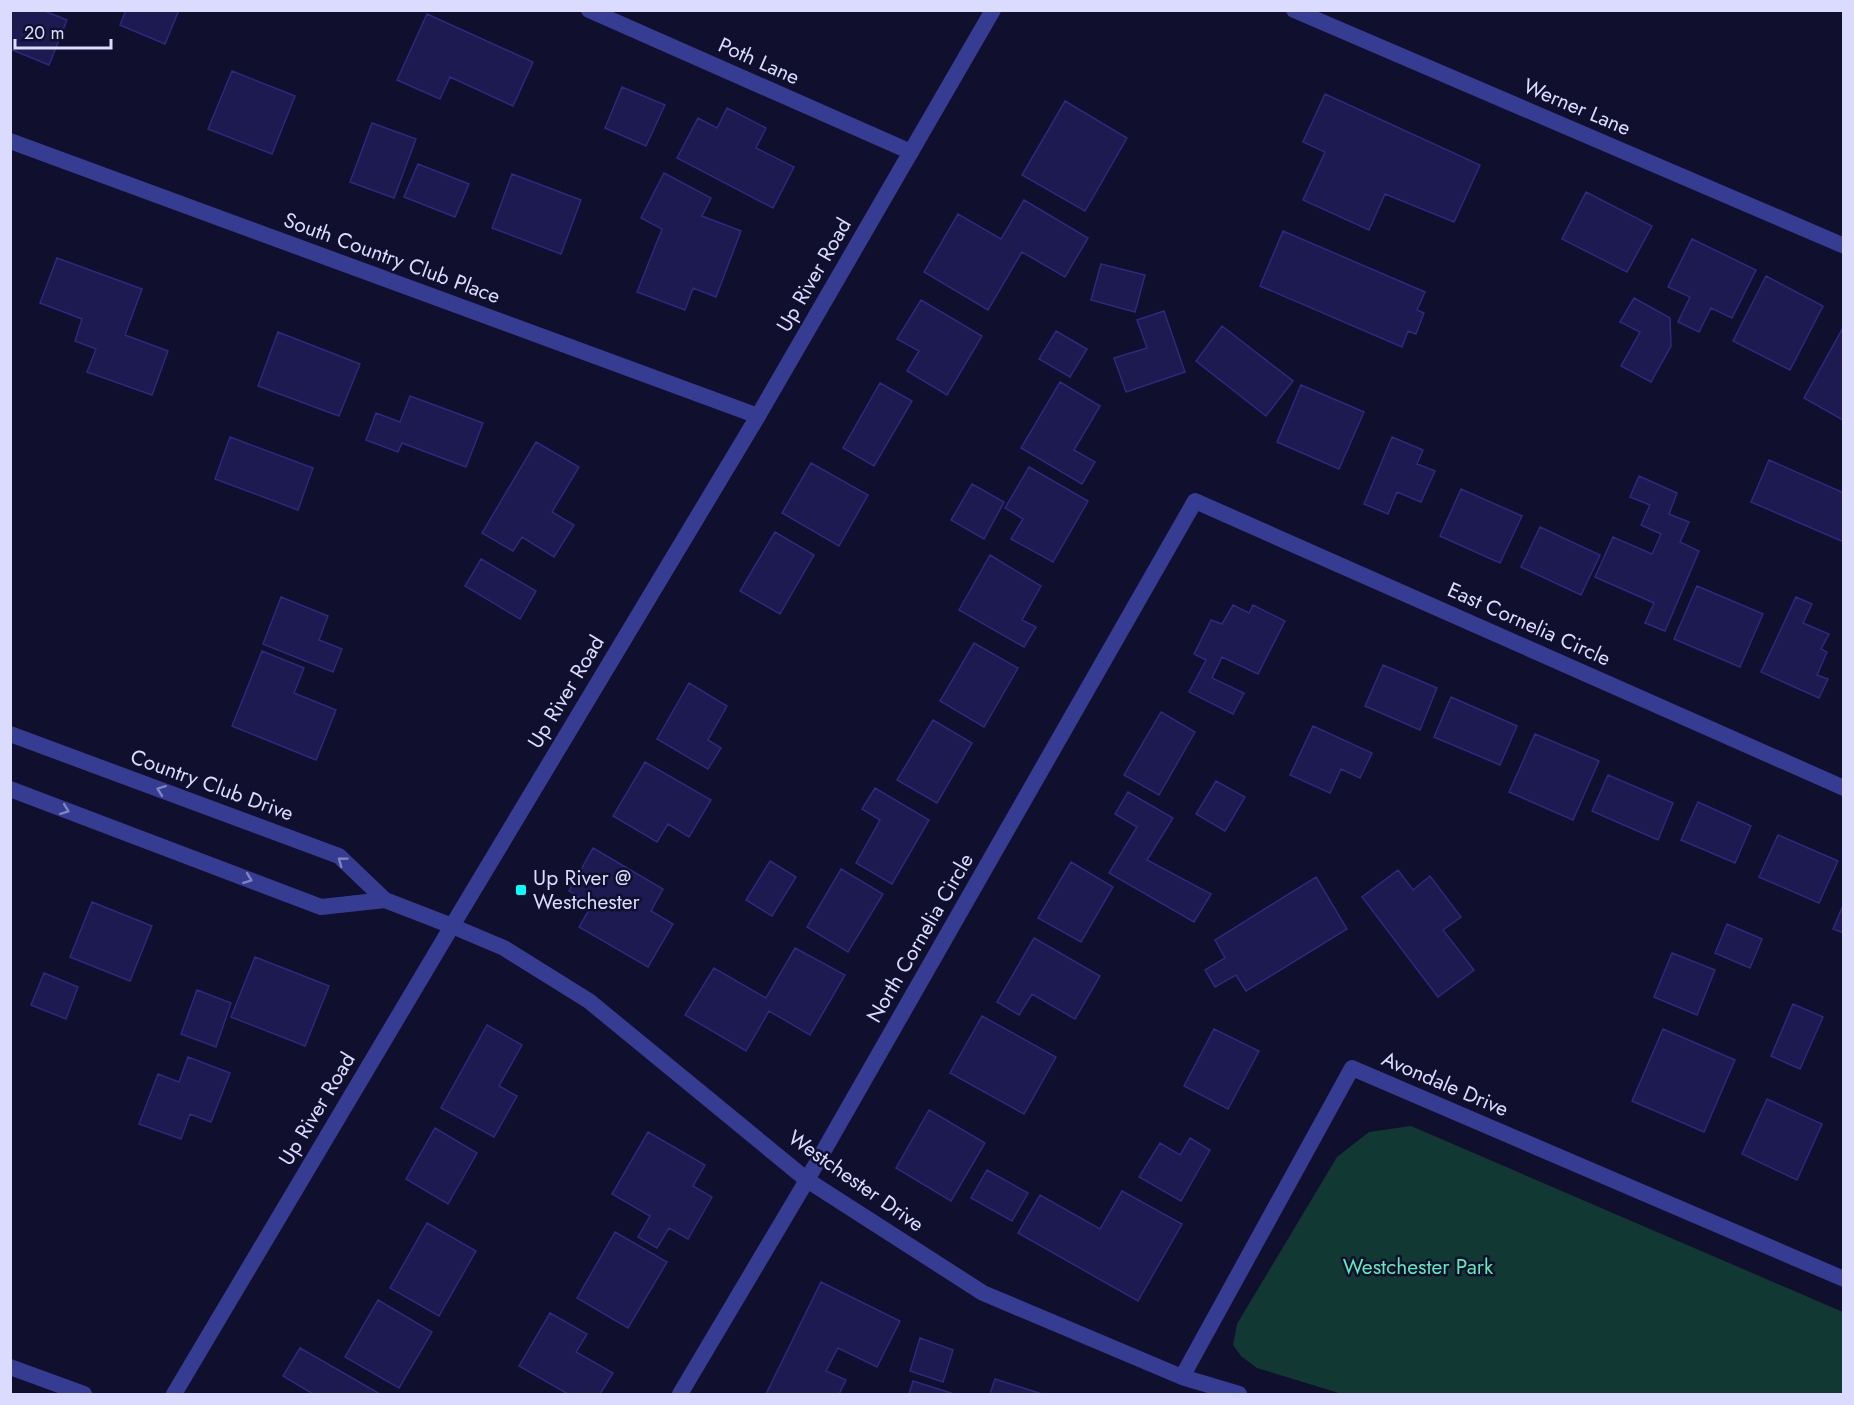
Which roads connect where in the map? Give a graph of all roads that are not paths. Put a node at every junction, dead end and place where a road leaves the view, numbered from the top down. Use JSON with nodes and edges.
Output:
{"nodes":[{"id":1,"x":589,"y":10,"type":"edge"},
{"id":2,"x":993,"y":10,"type":"edge"},
{"id":3,"x":1294,"y":10,"type":"edge"},
{"id":4,"x":10,"y":141,"type":"edge"},
{"id":5,"x":911,"y":152,"type":"junction"},
{"id":6,"x":1842,"y":245,"type":"edge"},
{"id":7,"x":758,"y":416,"type":"junction"},
{"id":8,"x":1195,"y":501,"type":"joint"},
{"id":9,"x":10,"y":734,"type":"edge"},
{"id":10,"x":1844,"y":788,"type":"edge"},
{"id":11,"x":10,"y":789,"type":"edge"},
{"id":12,"x":384,"y":900,"type":"junction"},
{"id":13,"x":452,"y":926,"type":"junction"},
{"id":14,"x":807,"y":1180,"type":"junction"},
{"id":15,"x":1844,"y":1279,"type":"edge"},
{"id":16,"x":10,"y":1367,"type":"edge"},
{"id":17,"x":1182,"y":1377,"type":"junction"},
{"id":18,"x":84,"y":1395,"type":"edge"},
{"id":19,"x":174,"y":1395,"type":"edge"},
{"id":20,"x":680,"y":1395,"type":"edge"},
{"id":21,"x":1239,"y":1395,"type":"edge"}],
"edges":[{"from":1,"to":5,"type":"street","name":"Poth Lane"},
{"from":2,"to":5,"type":"street","name":"Up River Road"},
{"from":3,"to":6,"type":"street","name":"Werner Lane"},
{"from":4,"to":7,"type":"street","name":"South Country Club Place"},
{"from":5,"to":7,"type":"street","name":"Up River Road"},
{"from":7,"to":13,"type":"street","name":"Up River Road"},
{"from":8,"to":10,"type":"street","name":"East Cornelia Circle"},
{"from":8,"to":14,"type":"street","name":"North Cornelia Circle"},
{"from":12,"to":9,"type":"street","name":"Country Club Drive","one_way":true},
{"from":11,"to":12,"type":"street","name":"Country Club Drive","one_way":true},
{"from":12,"to":13,"type":"street","name":"Country Club Drive"},
{"from":13,"to":14,"type":"street","name":"Westchester Drive"},
{"from":13,"to":19,"type":"street","name":"Up River Road"},
{"from":14,"to":17,"type":"street","name":"Westchester Drive"},
{"from":14,"to":20,"type":"street","name":"North Cornelia Circle"},
{"from":15,"to":17,"type":"street","name":"Avondale Drive"},
{"from":16,"to":18,"type":"street"},
{"from":17,"to":21,"type":"street","name":"Westchester Drive"}]}
